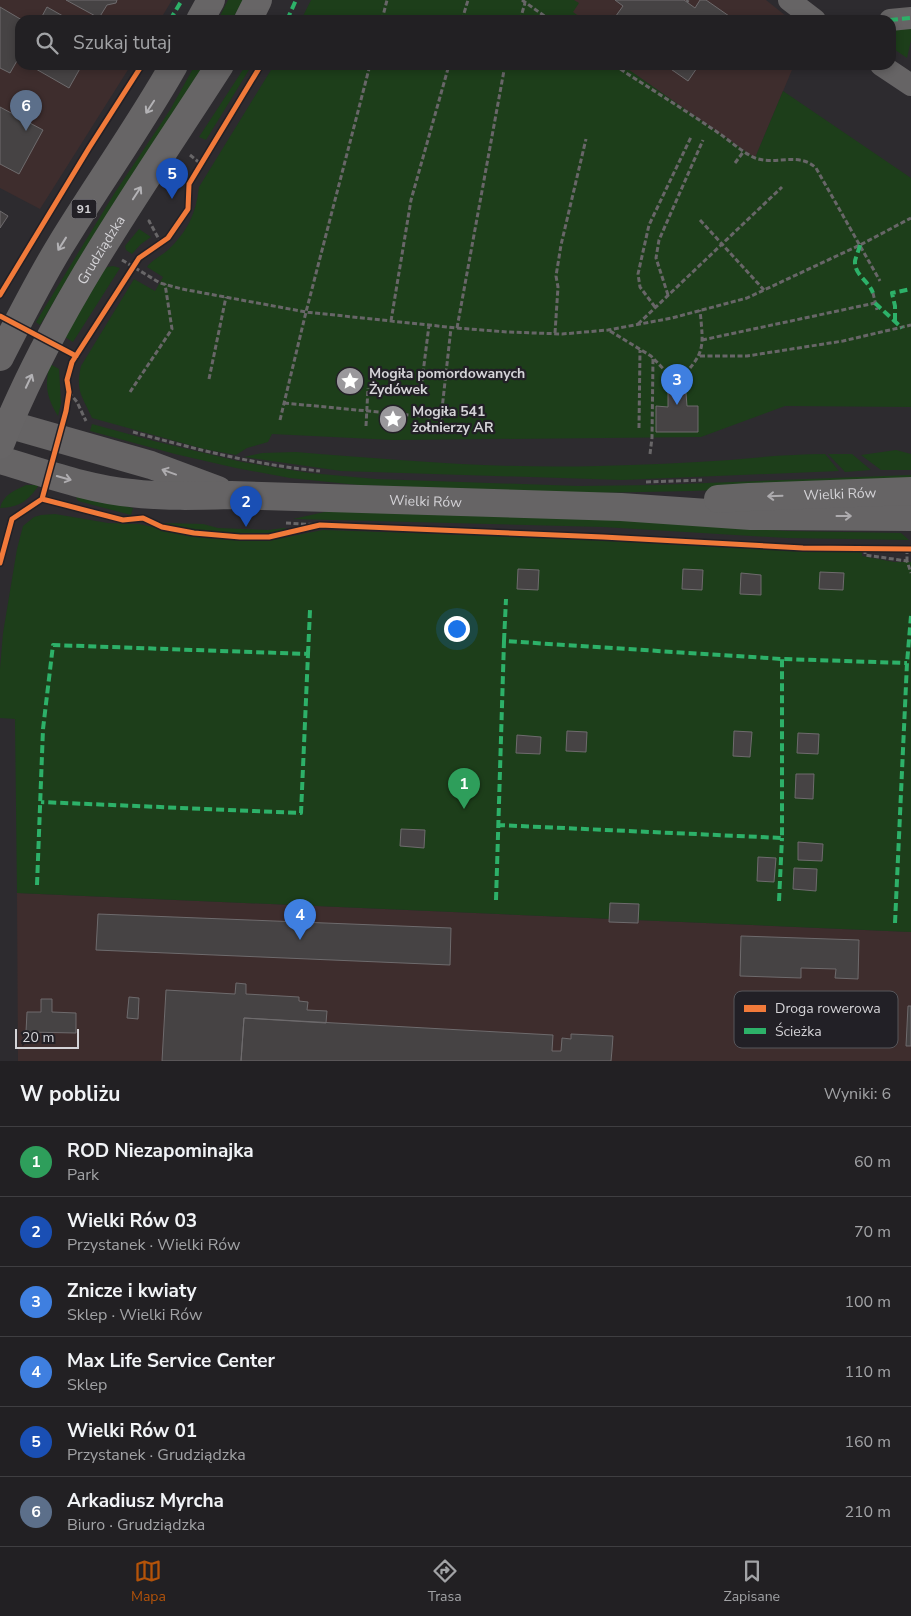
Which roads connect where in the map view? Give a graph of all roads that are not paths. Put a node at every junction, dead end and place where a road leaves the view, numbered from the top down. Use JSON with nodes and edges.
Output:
{"nodes":[{"id":1,"x":211,"y":0,"type":"edge"},
{"id":2,"x":258,"y":0,"type":"edge"},
{"id":3,"x":789,"y":0,"type":"edge"},
{"id":4,"x":203,"y":15,"type":"edge"},
{"id":5,"x":250,"y":15,"type":"edge"},
{"id":6,"x":808,"y":15,"type":"edge"},
{"id":7,"x":911,"y":18,"type":"edge"},
{"id":8,"x":896,"y":19,"type":"edge"},
{"id":9,"x":171,"y":70,"type":"edge"},
{"id":10,"x":217,"y":70,"type":"edge"},
{"id":11,"x":888,"y":70,"type":"edge"},
{"id":12,"x":911,"y":85,"type":"edge"},
{"id":13,"x":0,"y":357,"type":"edge"},
{"id":14,"x":3,"y":431,"type":"edge"},
{"id":15,"x":0,"y":460,"type":"edge"},
{"id":16,"x":911,"y":491,"type":"edge"},
{"id":17,"x":231,"y":495,"type":"junction"},
{"id":18,"x":621,"y":507,"type":"junction"},
{"id":19,"x":911,"y":517,"type":"edge"}],
"edges":[{"from":1,"to":4,"type":"main road"},
{"from":2,"to":5,"type":"main road"},
{"from":3,"to":6,"type":"street"},
{"from":7,"to":8,"type":"street"},
{"from":9,"to":13,"type":"main road","number":"91","one_way":true},
{"from":14,"to":10,"type":"main road","name":"Grudziądzka","number":"91","one_way":true},
{"from":11,"to":12,"type":"street"},
{"from":17,"to":14,"type":"street","name":"Wielki Rów","one_way":true},
{"from":15,"to":17,"type":"street","name":"Wielki Rów","one_way":true},
{"from":16,"to":18,"type":"street","name":"Wielki Rów","one_way":true},
{"from":17,"to":18,"type":"street","name":"Wielki Rów"},
{"from":18,"to":19,"type":"street","name":"Wielki Rów","one_way":true}]}
